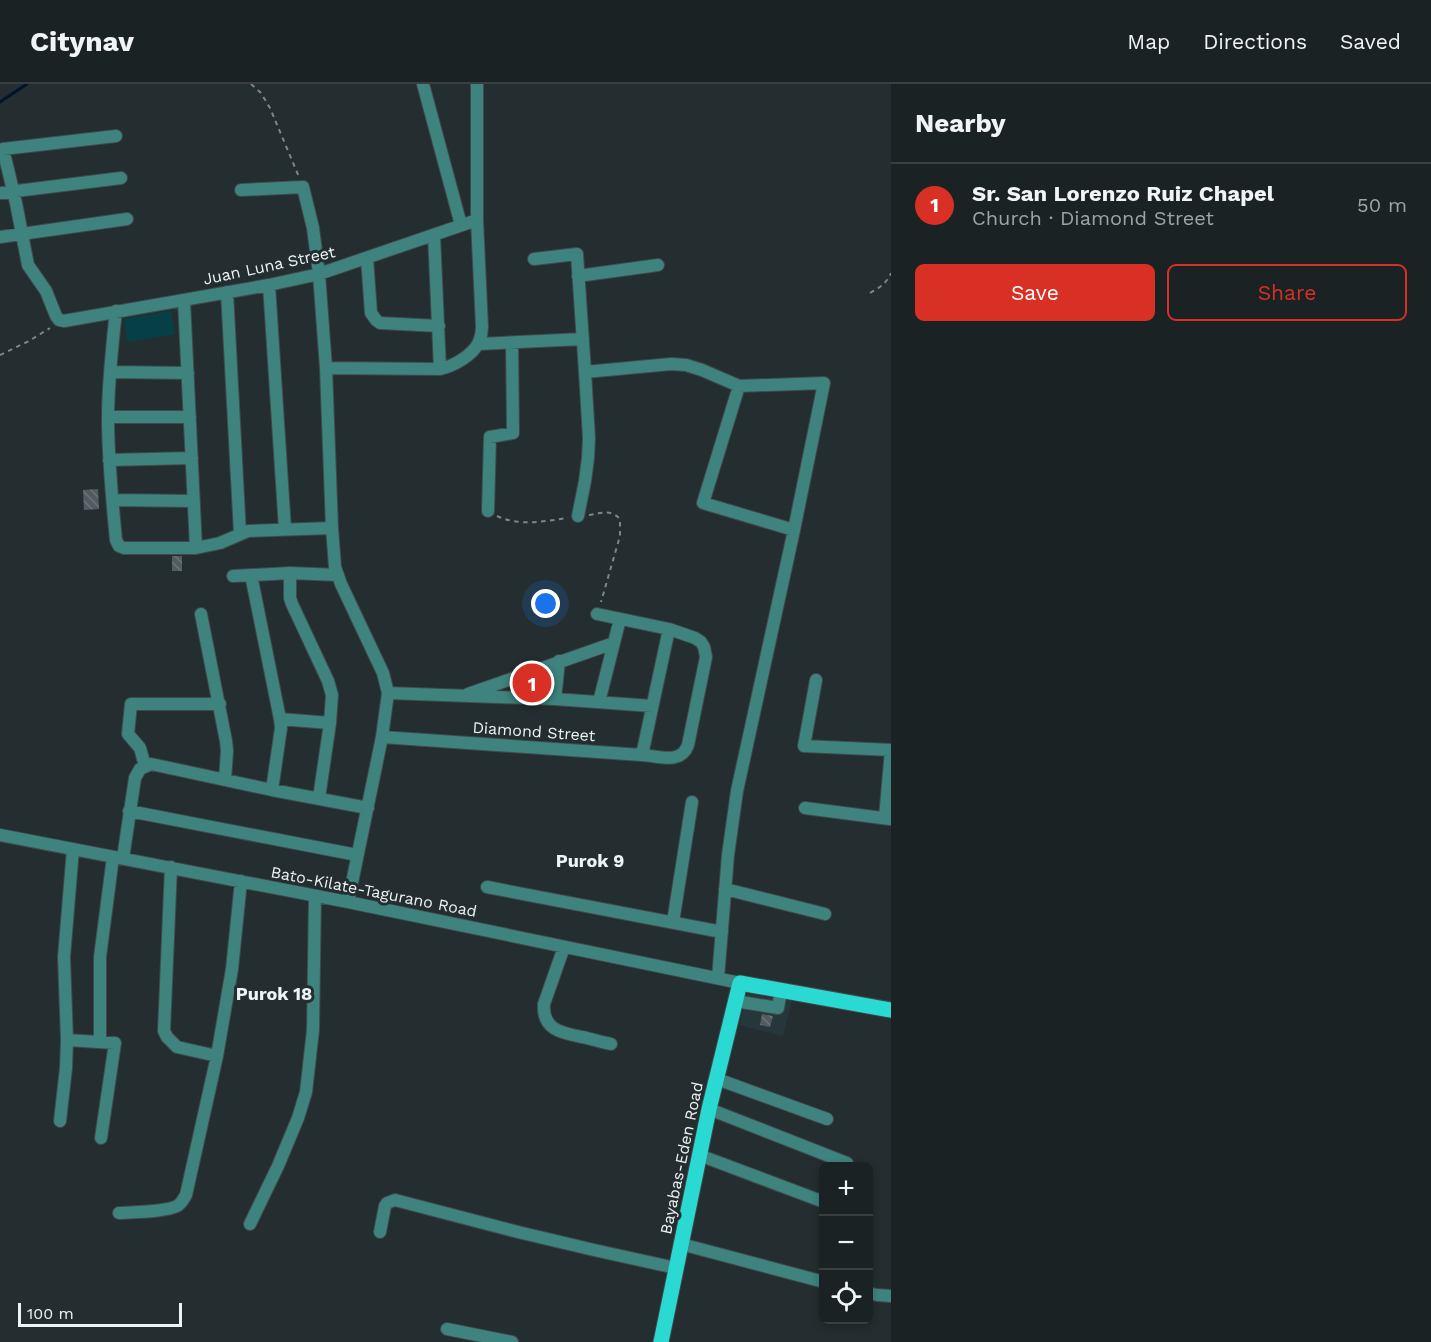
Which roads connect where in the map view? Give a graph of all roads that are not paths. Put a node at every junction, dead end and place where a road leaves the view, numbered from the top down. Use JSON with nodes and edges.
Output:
{"nodes":[{"id":1,"x":423,"y":84,"type":"edge"},
{"id":2,"x":477,"y":84,"type":"edge"},
{"id":3,"x":116,"y":136,"type":"dead end"},
{"id":4,"x":122,"y":178,"type":"dead end"},
{"id":5,"x":241,"y":190,"type":"dead end"},
{"id":6,"x":6,"y":193,"type":"edge"},
{"id":7,"x":127,"y":219,"type":"dead end"},
{"id":8,"x":477,"y":220,"type":"junction"},
{"id":9,"x":461,"y":225,"type":"junction"},
{"id":10,"x":22,"y":234,"type":"junction"},
{"id":11,"x":435,"y":235,"type":"junction"},
{"id":12,"x":0,"y":237,"type":"edge"},
{"id":13,"x":367,"y":258,"type":"junction"},
{"id":14,"x":534,"y":259,"type":"dead end"},
{"id":15,"x":658,"y":265,"type":"dead end"},
{"id":16,"x":320,"y":274,"type":"junction"},
{"id":17,"x":579,"y":276,"type":"junction"},
{"id":18,"x":269,"y":285,"type":"junction"},
{"id":19,"x":227,"y":292,"type":"junction"},
{"id":20,"x":184,"y":300,"type":"junction"},
{"id":21,"x":116,"y":311,"type":"junction"},
{"id":22,"x":439,"y":326,"type":"junction"},
{"id":23,"x":583,"y":339,"type":"junction"},
{"id":24,"x":512,"y":343,"type":"junction"},
{"id":25,"x":479,"y":344,"type":"junction"},
{"id":26,"x":326,"y":368,"type":"junction"},
{"id":27,"x":440,"y":369,"type":"junction"},
{"id":28,"x":110,"y":372,"type":"junction"},
{"id":29,"x":585,"y":372,"type":"junction"},
{"id":30,"x":188,"y":373,"type":"junction"},
{"id":31,"x":739,"y":386,"type":"junction"},
{"id":32,"x":108,"y":417,"type":"junction"},
{"id":33,"x":190,"y":417,"type":"junction"},
{"id":34,"x":192,"y":458,"type":"junction"},
{"id":35,"x":109,"y":460,"type":"junction"},
{"id":36,"x":112,"y":500,"type":"junction"},
{"id":37,"x":194,"y":501,"type":"junction"},
{"id":38,"x":488,"y":511,"type":"road end"},
{"id":39,"x":578,"y":516,"type":"road end"},
{"id":40,"x":332,"y":528,"type":"junction"},
{"id":41,"x":285,"y":529,"type":"junction"},
{"id":42,"x":794,"y":530,"type":"junction"},
{"id":43,"x":240,"y":534,"type":"junction"},
{"id":44,"x":196,"y":549,"type":"junction"},
{"id":45,"x":290,"y":573,"type":"junction"},
{"id":46,"x":251,"y":575,"type":"junction"},
{"id":47,"x":338,"y":575,"type":"junction"},
{"id":48,"x":233,"y":576,"type":"dead end"},
{"id":49,"x":201,"y":614,"type":"dead end"},
{"id":50,"x":597,"y":614,"type":"road end"},
{"id":51,"x":620,"y":619,"type":"junction"},
{"id":52,"x":669,"y":629,"type":"junction"},
{"id":53,"x":614,"y":643,"type":"junction"},
{"id":54,"x":559,"y":661,"type":"junction"},
{"id":55,"x":816,"y":680,"type":"dead end"},
{"id":56,"x":388,"y":693,"type":"junction"},
{"id":57,"x":462,"y":696,"type":"junction"},
{"id":58,"x":555,"y":699,"type":"junction"},
{"id":59,"x":599,"y":702,"type":"junction"},
{"id":60,"x":220,"y":704,"type":"junction"},
{"id":61,"x":652,"y":706,"type":"junction"},
{"id":62,"x":280,"y":719,"type":"junction"},
{"id":63,"x":330,"y":723,"type":"junction"},
{"id":64,"x":382,"y":737,"type":"junction"},
{"id":65,"x":642,"y":755,"type":"junction"},
{"id":66,"x":145,"y":766,"type":"junction"},
{"id":67,"x":225,"y":780,"type":"junction"},
{"id":68,"x":272,"y":790,"type":"junction"},
{"id":69,"x":319,"y":798,"type":"junction"},
{"id":70,"x":693,"y":802,"type":"dead end"},
{"id":71,"x":368,"y":808,"type":"junction"},
{"id":72,"x":805,"y":808,"type":"dead end"},
{"id":73,"x":129,"y":811,"type":"junction"},
{"id":74,"x":888,"y":818,"type":"edge"},
{"id":75,"x":0,"y":835,"type":"edge"},
{"id":76,"x":73,"y":849,"type":"junction"},
{"id":77,"x":357,"y":855,"type":"junction"},
{"id":78,"x":118,"y":857,"type":"junction"},
{"id":79,"x":171,"y":867,"type":"junction"},
{"id":80,"x":241,"y":881,"type":"junction"},
{"id":81,"x":487,"y":887,"type":"dead end"},
{"id":82,"x":725,"y":889,"type":"junction"},
{"id":83,"x":315,"y":896,"type":"junction"},
{"id":84,"x":348,"y":902,"type":"junction"},
{"id":85,"x":825,"y":914,"type":"dead end"},
{"id":86,"x":674,"y":922,"type":"junction"},
{"id":87,"x":722,"y":932,"type":"junction"},
{"id":88,"x":564,"y":947,"type":"junction"},
{"id":89,"x":718,"y":978,"type":"junction"},
{"id":90,"x":740,"y":983,"type":"junction"},
{"id":91,"x":782,"y":990,"type":"junction"},
{"id":92,"x":735,"y":1001,"type":"junction"},
{"id":93,"x":891,"y":1010,"type":"edge"},
{"id":94,"x":67,"y":1040,"type":"junction"},
{"id":95,"x":100,"y":1042,"type":"junction"},
{"id":96,"x":610,"y":1044,"type":"dead end"},
{"id":97,"x":217,"y":1056,"type":"junction"},
{"id":98,"x":717,"y":1079,"type":"junction"},
{"id":99,"x":709,"y":1109,"type":"junction"},
{"id":100,"x":827,"y":1119,"type":"dead end"},
{"id":101,"x":60,"y":1121,"type":"dead end"},
{"id":102,"x":101,"y":1138,"type":"dead end"},
{"id":103,"x":699,"y":1155,"type":"junction"},
{"id":104,"x":847,"y":1162,"type":"dead end"},
{"id":105,"x":819,"y":1200,"type":"edge"},
{"id":106,"x":119,"y":1213,"type":"dead end"},
{"id":107,"x":250,"y":1224,"type":"dead end"},
{"id":108,"x":380,"y":1232,"type":"dead end"},
{"id":109,"x":681,"y":1244,"type":"junction"},
{"id":110,"x":676,"y":1268,"type":"junction"},
{"id":111,"x":819,"y":1281,"type":"edge"},
{"id":112,"x":873,"y":1294,"type":"edge"},
{"id":113,"x":891,"y":1296,"type":"edge"},
{"id":114,"x":447,"y":1329,"type":"dead end"},
{"id":115,"x":512,"y":1342,"type":"edge"},
{"id":116,"x":661,"y":1342,"type":"edge"}],
"edges":[{"from":1,"to":9,"type":"street"},
{"from":2,"to":8,"type":"street"},
{"from":3,"to":6,"type":"street"},
{"from":4,"to":6,"type":"street"},
{"from":5,"to":16,"type":"street"},
{"from":6,"to":10,"type":"street"},
{"from":7,"to":10,"type":"street"},
{"from":8,"to":9,"type":"street","name":"Juan Luna Street"},
{"from":8,"to":25,"type":"street"},
{"from":9,"to":11,"type":"street","name":"Juan Luna Street"},
{"from":10,"to":12,"type":"street"},
{"from":10,"to":21,"type":"street","name":"Juan Luna Street"},
{"from":11,"to":13,"type":"street","name":"Juan Luna Street"},
{"from":11,"to":22,"type":"street"},
{"from":13,"to":16,"type":"street","name":"Juan Luna Street"},
{"from":13,"to":22,"type":"street"},
{"from":14,"to":17,"type":"street"},
{"from":15,"to":17,"type":"street"},
{"from":16,"to":18,"type":"street","name":"Juan Luna Street"},
{"from":16,"to":26,"type":"street"},
{"from":17,"to":23,"type":"street"},
{"from":18,"to":19,"type":"street","name":"Juan Luna Street"},
{"from":18,"to":41,"type":"street"},
{"from":19,"to":20,"type":"street","name":"Juan Luna Street"},
{"from":19,"to":43,"type":"street"},
{"from":20,"to":21,"type":"street","name":"Juan Luna Street"},
{"from":20,"to":30,"type":"street"},
{"from":21,"to":28,"type":"street"},
{"from":22,"to":27,"type":"street"},
{"from":23,"to":24,"type":"street"},
{"from":23,"to":29,"type":"street"},
{"from":24,"to":25,"type":"street"},
{"from":24,"to":38,"type":"street"},
{"from":25,"to":27,"type":"street"},
{"from":26,"to":27,"type":"street"},
{"from":26,"to":40,"type":"street"},
{"from":28,"to":30,"type":"street"},
{"from":28,"to":32,"type":"street"},
{"from":29,"to":31,"type":"street"},
{"from":29,"to":39,"type":"street"},
{"from":30,"to":33,"type":"street"},
{"from":31,"to":42,"type":"street"},
{"from":31,"to":42,"type":"street"},
{"from":32,"to":33,"type":"street"},
{"from":32,"to":35,"type":"street"},
{"from":33,"to":34,"type":"street"},
{"from":34,"to":35,"type":"street"},
{"from":34,"to":37,"type":"street"},
{"from":35,"to":36,"type":"street"},
{"from":36,"to":37,"type":"street"},
{"from":36,"to":44,"type":"street"},
{"from":37,"to":44,"type":"street"},
{"from":40,"to":41,"type":"street"},
{"from":40,"to":47,"type":"street"},
{"from":41,"to":43,"type":"street"},
{"from":42,"to":82,"type":"street"},
{"from":43,"to":44,"type":"street"},
{"from":45,"to":46,"type":"street"},
{"from":45,"to":47,"type":"street"},
{"from":45,"to":63,"type":"street"},
{"from":46,"to":48,"type":"street"},
{"from":46,"to":62,"type":"street"},
{"from":47,"to":56,"type":"street"},
{"from":49,"to":60,"type":"street"},
{"from":50,"to":51,"type":"street"},
{"from":51,"to":52,"type":"street"},
{"from":51,"to":53,"type":"street"},
{"from":52,"to":61,"type":"street"},
{"from":52,"to":65,"type":"street","name":"Diamond Street"},
{"from":53,"to":54,"type":"street"},
{"from":53,"to":59,"type":"street"},
{"from":54,"to":57,"type":"street"},
{"from":54,"to":58,"type":"street"},
{"from":55,"to":74,"type":"street"},
{"from":56,"to":57,"type":"street"},
{"from":56,"to":64,"type":"street"},
{"from":57,"to":58,"type":"street"},
{"from":58,"to":59,"type":"street"},
{"from":59,"to":61,"type":"street"},
{"from":60,"to":66,"type":"street"},
{"from":60,"to":67,"type":"street"},
{"from":61,"to":65,"type":"street"},
{"from":62,"to":63,"type":"street"},
{"from":62,"to":68,"type":"street"},
{"from":63,"to":69,"type":"street"},
{"from":64,"to":65,"type":"street","name":"Diamond Street"},
{"from":64,"to":71,"type":"street"},
{"from":66,"to":67,"type":"street"},
{"from":66,"to":73,"type":"street"},
{"from":67,"to":68,"type":"street"},
{"from":68,"to":69,"type":"street"},
{"from":69,"to":71,"type":"street"},
{"from":70,"to":86,"type":"street"},
{"from":71,"to":77,"type":"street"},
{"from":72,"to":74,"type":"street"},
{"from":73,"to":77,"type":"street"},
{"from":73,"to":78,"type":"street"},
{"from":75,"to":76,"type":"street","name":"Bato-Kilate-Tagurano Road"},
{"from":76,"to":78,"type":"street","name":"Bato-Kilate-Tagurano Road"},
{"from":76,"to":94,"type":"street"},
{"from":77,"to":84,"type":"street"},
{"from":78,"to":79,"type":"street","name":"Bato-Kilate-Tagurano Road"},
{"from":78,"to":95,"type":"street"},
{"from":79,"to":80,"type":"street","name":"Bato-Kilate-Tagurano Road"},
{"from":79,"to":97,"type":"street"},
{"from":80,"to":83,"type":"street","name":"Bato-Kilate-Tagurano Road"},
{"from":80,"to":97,"type":"street"},
{"from":81,"to":86,"type":"street"},
{"from":82,"to":85,"type":"street"},
{"from":82,"to":87,"type":"street"},
{"from":83,"to":84,"type":"street","name":"Bato-Kilate-Tagurano Road"},
{"from":83,"to":107,"type":"street"},
{"from":84,"to":88,"type":"street","name":"Bato-Kilate-Tagurano Road"},
{"from":86,"to":87,"type":"street"},
{"from":87,"to":89,"type":"street"},
{"from":88,"to":89,"type":"street","name":"Bato-Kilate-Tagurano Road"},
{"from":88,"to":96,"type":"street"},
{"from":89,"to":90,"type":"street","name":"Bato-Kilate-Tagurano Road"},
{"from":90,"to":91,"type":"main road"},
{"from":90,"to":92,"type":"main road","name":"Bayabas-Eden Road"},
{"from":91,"to":92,"type":"street"},
{"from":91,"to":93,"type":"main road"},
{"from":92,"to":98,"type":"main road","name":"Bayabas-Eden Road"},
{"from":94,"to":95,"type":"street"},
{"from":94,"to":101,"type":"street"},
{"from":95,"to":102,"type":"street"},
{"from":97,"to":106,"type":"street"},
{"from":98,"to":99,"type":"main road","name":"Bayabas-Eden Road"},
{"from":98,"to":100,"type":"street"},
{"from":99,"to":103,"type":"main road","name":"Bayabas-Eden Road"},
{"from":99,"to":104,"type":"street"},
{"from":103,"to":105,"type":"street"},
{"from":103,"to":109,"type":"main road","name":"Bayabas-Eden Road"},
{"from":108,"to":110,"type":"street"},
{"from":109,"to":110,"type":"main road","name":"Bayabas-Eden Road"},
{"from":109,"to":111,"type":"street"},
{"from":110,"to":116,"type":"main road","name":"Bayabas-Eden Road"},
{"from":112,"to":113,"type":"street"},
{"from":114,"to":115,"type":"street"}]}
